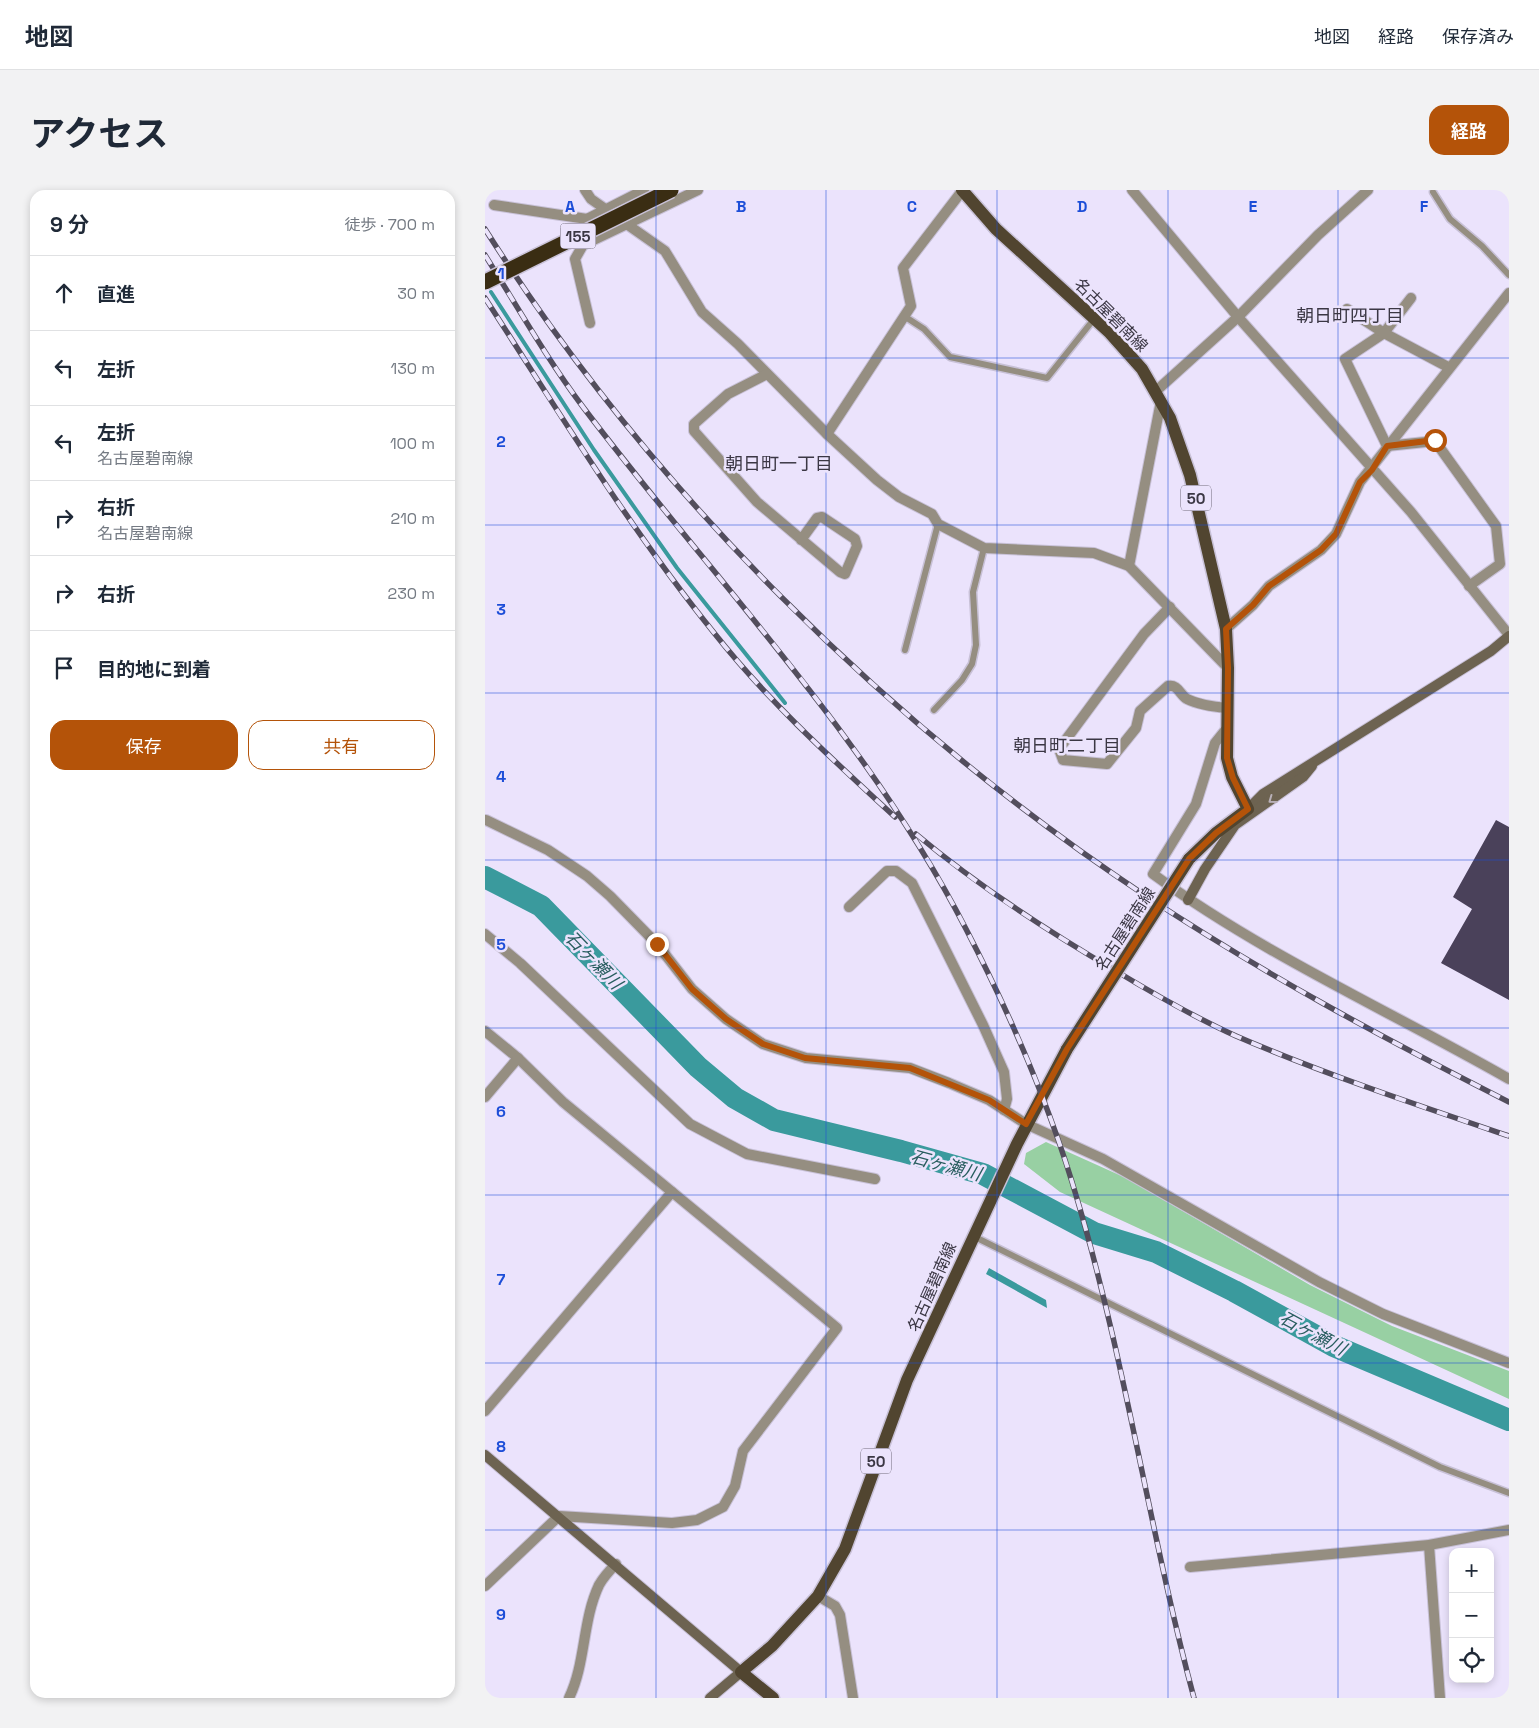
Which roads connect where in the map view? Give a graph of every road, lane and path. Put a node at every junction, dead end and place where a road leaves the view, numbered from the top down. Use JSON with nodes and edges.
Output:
{"nodes":[{"id":1,"x":585,"y":190,"type":"edge"},
{"id":2,"x":644,"y":190,"type":"edge"},
{"id":3,"x":671,"y":190,"type":"edge"},
{"id":4,"x":698,"y":190,"type":"edge"},
{"id":5,"x":962,"y":190,"type":"edge"},
{"id":6,"x":1131,"y":190,"type":"edge"},
{"id":7,"x":1368,"y":190,"type":"edge"},
{"id":8,"x":1433,"y":192,"type":"dead end"},
{"id":9,"x":494,"y":205,"type":"dead end"},
{"id":10,"x":607,"y":209,"type":"junction"},
{"id":11,"x":627,"y":225,"type":"junction"},
{"id":12,"x":1509,"y":275,"type":"edge"},
{"id":13,"x":485,"y":282,"type":"edge"},
{"id":14,"x":1509,"y":293,"type":"edge"},
{"id":15,"x":1411,"y":298,"type":"dead end"},
{"id":16,"x":1347,"y":309,"type":"dead end"},
{"id":17,"x":904,"y":316,"type":"junction"},
{"id":18,"x":1238,"y":316,"type":"junction"},
{"id":19,"x":1095,"y":319,"type":"junction"},
{"id":20,"x":590,"y":323,"type":"dead end"},
{"id":21,"x":1384,"y":333,"type":"junction"},
{"id":22,"x":1448,"y":367,"type":"junction"},
{"id":23,"x":767,"y":374,"type":"junction"},
{"id":24,"x":1159,"y":396,"type":"junction"},
{"id":25,"x":827,"y":434,"type":"junction"},
{"id":26,"x":1387,"y":446,"type":"junction"},
{"id":27,"x":1372,"y":470,"type":"junction"},
{"id":28,"x":938,"y":524,"type":"junction"},
{"id":29,"x":801,"y":540,"type":"junction"},
{"id":30,"x":984,"y":548,"type":"junction"},
{"id":31,"x":1129,"y":566,"type":"junction"},
{"id":32,"x":1469,"y":586,"type":"junction"},
{"id":33,"x":1171,"y":607,"type":"junction"},
{"id":34,"x":1226,"y":629,"type":"junction"},
{"id":35,"x":1509,"y":636,"type":"edge"},
{"id":36,"x":905,"y":650,"type":"dead end"},
{"id":37,"x":1228,"y":668,"type":"junction"},
{"id":38,"x":1228,"y":708,"type":"junction"},
{"id":39,"x":934,"y":710,"type":"dead end"},
{"id":40,"x":1227,"y":728,"type":"junction"},
{"id":41,"x":1321,"y":756,"type":"junction"},
{"id":42,"x":1248,"y":809,"type":"junction"},
{"id":43,"x":486,"y":820,"type":"edge"},
{"id":44,"x":1188,"y":900,"type":"junction"},
{"id":45,"x":849,"y":907,"type":"dead end"},
{"id":46,"x":485,"y":934,"type":"edge"},
{"id":47,"x":485,"y":1031,"type":"edge"},
{"id":48,"x":518,"y":1058,"type":"junction"},
{"id":49,"x":1509,"y":1079,"type":"edge"},
{"id":50,"x":485,"y":1097,"type":"edge"},
{"id":51,"x":1004,"y":1110,"type":"junction"},
{"id":52,"x":1026,"y":1124,"type":"junction"},
{"id":53,"x":875,"y":1179,"type":"dead end"},
{"id":54,"x":672,"y":1192,"type":"junction"},
{"id":55,"x":976,"y":1231,"type":"junction"},
{"id":56,"x":1509,"y":1363,"type":"edge"},
{"id":57,"x":485,"y":1411,"type":"edge"},
{"id":58,"x":485,"y":1455,"type":"edge"},
{"id":59,"x":1509,"y":1493,"type":"edge"},
{"id":60,"x":559,"y":1516,"type":"junction"},
{"id":61,"x":1509,"y":1530,"type":"edge"},
{"id":62,"x":1429,"y":1545,"type":"junction"},
{"id":63,"x":616,"y":1564,"type":"junction"},
{"id":64,"x":1191,"y":1567,"type":"dead end"},
{"id":65,"x":485,"y":1586,"type":"edge"},
{"id":66,"x":818,"y":1596,"type":"junction"},
{"id":67,"x":741,"y":1672,"type":"junction"},
{"id":68,"x":569,"y":1698,"type":"edge"},
{"id":69,"x":711,"y":1698,"type":"edge"},
{"id":70,"x":773,"y":1698,"type":"edge"},
{"id":71,"x":853,"y":1698,"type":"edge"},
{"id":72,"x":1441,"y":1698,"type":"edge"}],
"edges":[{"from":1,"to":10,"type":"street"},
{"from":2,"to":10,"type":"street"},
{"from":3,"to":13,"type":"highway","number":"155","bridge":true},
{"from":4,"to":11,"type":"street"},
{"from":5,"to":17,"type":"street"},
{"from":5,"to":19,"type":"main road","name":"名古屋碧南線","number":"50"},
{"from":6,"to":18,"type":"street"},
{"from":7,"to":18,"type":"street"},
{"from":8,"to":12,"type":"lane"},
{"from":9,"to":10,"type":"street"},
{"from":10,"to":11,"type":"street"},
{"from":11,"to":20,"type":"street"},
{"from":11,"to":23,"type":"street"},
{"from":14,"to":22,"type":"street"},
{"from":15,"to":21,"type":"street"},
{"from":16,"to":21,"type":"street"},
{"from":17,"to":19,"type":"lane"},
{"from":17,"to":25,"type":"street"},
{"from":18,"to":24,"type":"street"},
{"from":18,"to":27,"type":"street"},
{"from":19,"to":24,"type":"main road","name":"名古屋碧南線","number":"50"},
{"from":21,"to":22,"type":"street"},
{"from":21,"to":26,"type":"street"},
{"from":22,"to":26,"type":"street"},
{"from":23,"to":25,"type":"street"},
{"from":23,"to":29,"type":"street"},
{"from":24,"to":31,"type":"street"},
{"from":24,"to":34,"type":"main road","name":"名古屋碧南線","number":"50"},
{"from":25,"to":28,"type":"street"},
{"from":26,"to":27,"type":"street"},
{"from":26,"to":32,"type":"street"},
{"from":27,"to":32,"type":"street"},
{"from":27,"to":34,"type":"street"},
{"from":28,"to":30,"type":"street"},
{"from":28,"to":36,"type":"lane"},
{"from":29,"to":29,"type":"street"},
{"from":30,"to":31,"type":"street"},
{"from":30,"to":39,"type":"lane"},
{"from":31,"to":33,"type":"street"},
{"from":32,"to":35,"type":"street"},
{"from":33,"to":37,"type":"street"},
{"from":33,"to":38,"type":"street"},
{"from":34,"to":37,"type":"main road","name":"名古屋碧南線","number":"50"},
{"from":35,"to":41,"type":"street"},
{"from":37,"to":38,"type":"main road","name":"名古屋碧南線","number":"50"},
{"from":38,"to":40,"type":"main road","name":"名古屋碧南線","number":"50"},
{"from":40,"to":42,"type":"main road","name":"名古屋碧南線","number":"50"},
{"from":40,"to":44,"type":"street"},
{"from":41,"to":42,"type":"street"},
{"from":41,"to":44,"type":"street","one_way":true},
{"from":42,"to":52,"type":"main road","name":"名古屋碧南線","number":"50","bridge":true},
{"from":43,"to":51,"type":"street"},
{"from":44,"to":49,"type":"street"},
{"from":45,"to":51,"type":"street"},
{"from":46,"to":53,"type":"street"},
{"from":47,"to":48,"type":"street"},
{"from":48,"to":50,"type":"street"},
{"from":48,"to":54,"type":"street"},
{"from":51,"to":52,"type":"street"},
{"from":52,"to":55,"type":"main road","name":"名古屋碧南線","number":"50"},
{"from":52,"to":56,"type":"street"},
{"from":54,"to":57,"type":"street"},
{"from":54,"to":60,"type":"street"},
{"from":55,"to":59,"type":"lane"},
{"from":55,"to":66,"type":"main road","name":"名古屋碧南線","number":"50"},
{"from":58,"to":60,"type":"street"},
{"from":60,"to":63,"type":"street"},
{"from":60,"to":65,"type":"street"},
{"from":61,"to":62,"type":"street"},
{"from":62,"to":64,"type":"street"},
{"from":62,"to":72,"type":"street"},
{"from":63,"to":67,"type":"street"},
{"from":63,"to":68,"type":"street"},
{"from":66,"to":67,"type":"main road","name":"名古屋碧南線","number":"50"},
{"from":66,"to":71,"type":"street"},
{"from":67,"to":69,"type":"street"},
{"from":67,"to":70,"type":"main road"}]}
